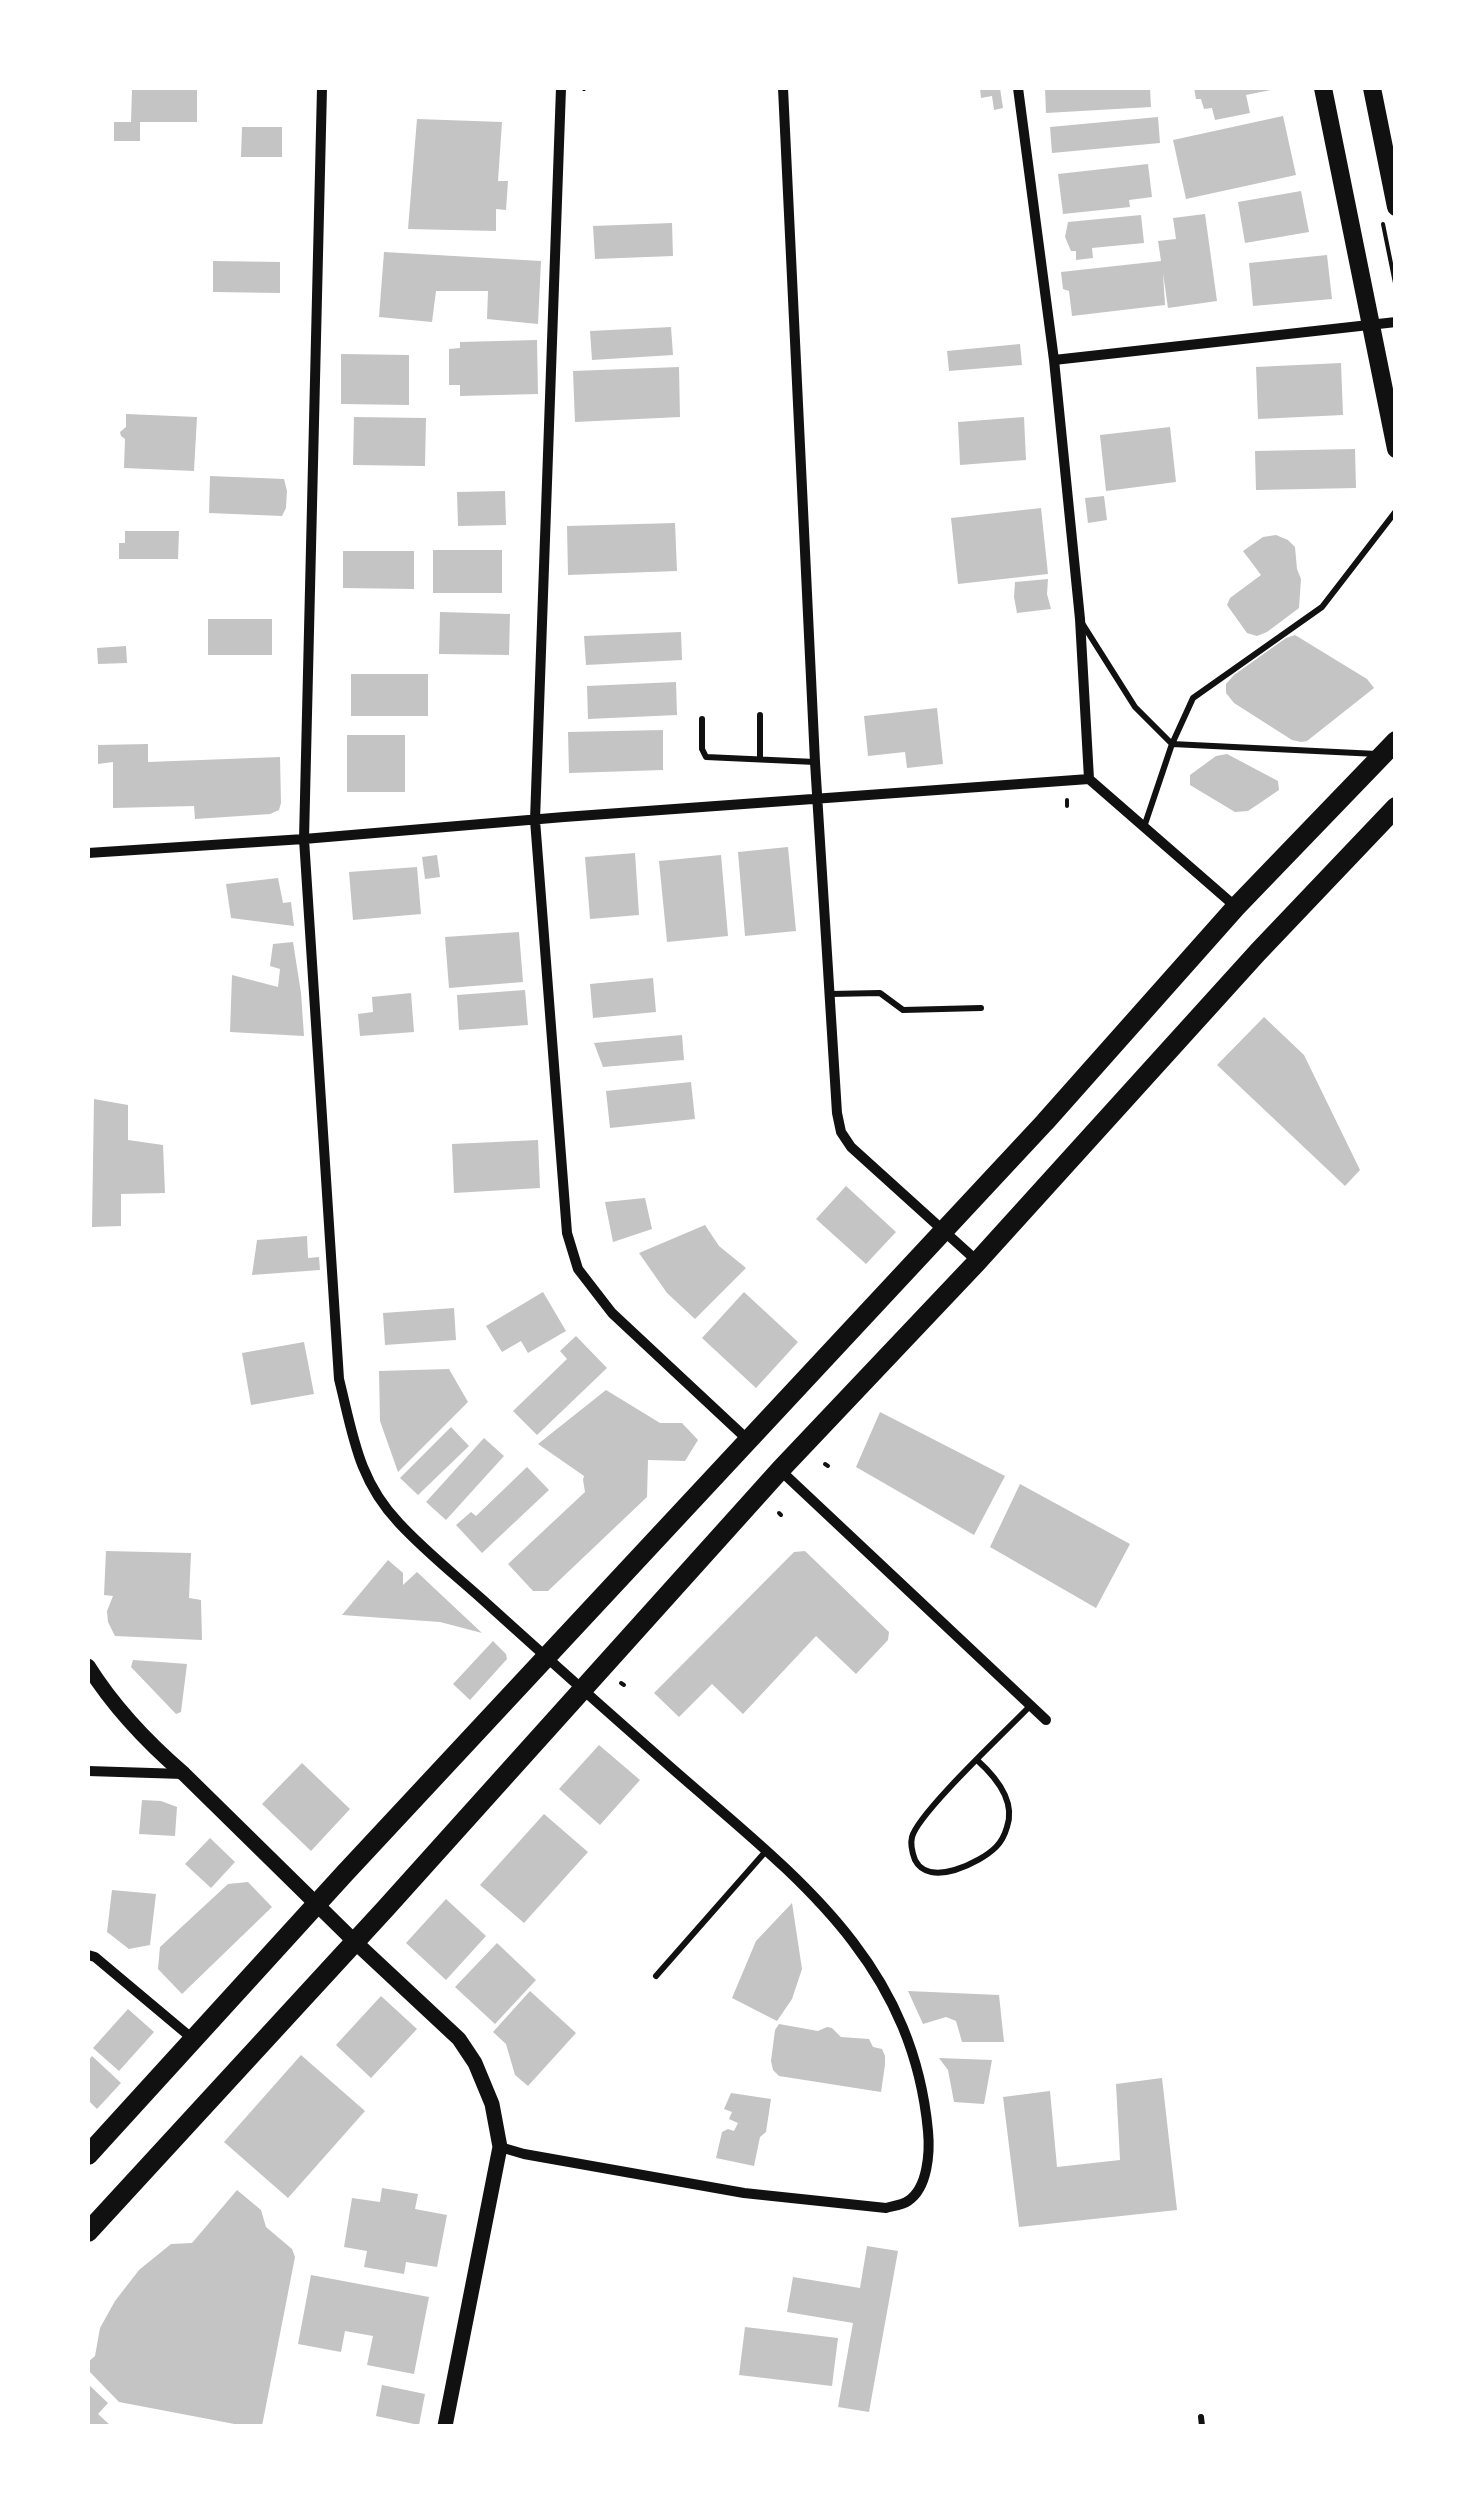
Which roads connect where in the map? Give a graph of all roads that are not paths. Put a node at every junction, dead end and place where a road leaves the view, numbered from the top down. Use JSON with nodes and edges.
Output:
{"nodes":[{"id":1,"x":322,"y":88,"type":"edge"},
{"id":2,"x":561,"y":88,"type":"edge"},
{"id":3,"x":783,"y":88,"type":"edge"},
{"id":4,"x":1018,"y":88,"type":"edge"},
{"id":5,"x":1323,"y":88,"type":"edge"},
{"id":6,"x":1372,"y":88,"type":"edge"},
{"id":7,"x":1396,"y":207,"type":"edge"},
{"id":8,"x":1396,"y":322,"type":"edge"},
{"id":9,"x":1372,"y":326,"type":"junction"},
{"id":10,"x":1054,"y":360,"type":"junction"},
{"id":11,"x":1396,"y":449,"type":"edge"},
{"id":12,"x":1396,"y":511,"type":"edge"},
{"id":13,"x":1080,"y":619,"type":"junction"},
{"id":14,"x":760,"y":715,"type":"dead end"},
{"id":15,"x":702,"y":719,"type":"dead end"},
{"id":16,"x":1172,"y":744,"type":"junction"},
{"id":17,"x":1390,"y":748,"type":"edge"},
{"id":18,"x":760,"y":758,"type":"junction"},
{"id":19,"x":815,"y":762,"type":"junction"},
{"id":20,"x":1088,"y":779,"type":"junction"},
{"id":21,"x":817,"y":799,"type":"junction"},
{"id":22,"x":1396,"y":806,"type":"edge"},
{"id":23,"x":535,"y":820,"type":"junction"},
{"id":24,"x":1386,"y":825,"type":"edge"},
{"id":25,"x":1144,"y":827,"type":"junction"},
{"id":26,"x":304,"y":839,"type":"junction"},
{"id":27,"x":88,"y":853,"type":"edge"},
{"id":28,"x":1236,"y":907,"type":"junction"},
{"id":29,"x":830,"y":994,"type":"junction"},
{"id":30,"x":981,"y":1008,"type":"dead end"},
{"id":31,"x":944,"y":1230,"type":"junction"},
{"id":32,"x":978,"y":1262,"type":"junction"},
{"id":33,"x":749,"y":1440,"type":"junction"},
{"id":34,"x":780,"y":1470,"type":"junction"},
{"id":35,"x":546,"y":1658,"type":"junction"},
{"id":36,"x":88,"y":1666,"type":"edge"},
{"id":37,"x":582,"y":1691,"type":"junction"},
{"id":38,"x":1031,"y":1706,"type":"junction"},
{"id":39,"x":1046,"y":1720,"type":"dead end"},
{"id":40,"x":977,"y":1760,"type":"junction"},
{"id":41,"x":88,"y":1771,"type":"edge"},
{"id":42,"x":184,"y":1774,"type":"junction"},
{"id":43,"x":766,"y":1851,"type":"junction"},
{"id":44,"x":317,"y":1904,"type":"junction"},
{"id":45,"x":354,"y":1941,"type":"junction"},
{"id":46,"x":88,"y":1956,"type":"edge"},
{"id":47,"x":656,"y":1976,"type":"dead end"},
{"id":48,"x":194,"y":2040,"type":"junction"},
{"id":49,"x":500,"y":2147,"type":"junction"},
{"id":50,"x":88,"y":2155,"type":"edge"},
{"id":51,"x":88,"y":2232,"type":"edge"},
{"id":52,"x":445,"y":2426,"type":"edge"}],
"edges":[{"from":1,"to":26,"type":"street"},
{"from":2,"to":23,"type":"street"},
{"from":3,"to":19,"type":"street"},
{"from":4,"to":10,"type":"street"},
{"from":5,"to":9,"type":"main road"},
{"from":6,"to":7,"type":"main road"},
{"from":8,"to":9,"type":"street"},
{"from":9,"to":10,"type":"street"},
{"from":9,"to":11,"type":"main road"},
{"from":10,"to":13,"type":"street"},
{"from":12,"to":16,"type":"lane"},
{"from":13,"to":16,"type":"lane"},
{"from":13,"to":20,"type":"street"},
{"from":14,"to":18,"type":"lane"},
{"from":15,"to":18,"type":"lane"},
{"from":16,"to":17,"type":"lane"},
{"from":16,"to":25,"type":"lane"},
{"from":17,"to":28,"type":"main road"},
{"from":18,"to":19,"type":"lane"},
{"from":19,"to":21,"type":"street"},
{"from":20,"to":21,"type":"street"},
{"from":20,"to":25,"type":"street"},
{"from":21,"to":23,"type":"street"},
{"from":21,"to":29,"type":"street"},
{"from":22,"to":24,"type":"main road"},
{"from":23,"to":26,"type":"street"},
{"from":23,"to":33,"type":"street"},
{"from":24,"to":32,"type":"main road"},
{"from":25,"to":28,"type":"street"},
{"from":26,"to":27,"type":"street"},
{"from":26,"to":35,"type":"street"},
{"from":28,"to":31,"type":"main road"},
{"from":29,"to":30,"type":"lane"},
{"from":29,"to":31,"type":"street"},
{"from":31,"to":32,"type":"street"},
{"from":31,"to":33,"type":"main road"},
{"from":32,"to":34,"type":"main road"},
{"from":33,"to":35,"type":"main road"},
{"from":34,"to":37,"type":"main road"},
{"from":34,"to":38,"type":"street"},
{"from":35,"to":37,"type":"street"},
{"from":35,"to":44,"type":"main road"},
{"from":36,"to":42,"type":"street"},
{"from":37,"to":43,"type":"street"},
{"from":37,"to":45,"type":"main road"},
{"from":38,"to":39,"type":"street"},
{"from":38,"to":40,"type":"lane"},
{"from":40,"to":40,"type":"lane"},
{"from":41,"to":42,"type":"street"},
{"from":42,"to":44,"type":"street"},
{"from":43,"to":47,"type":"lane"},
{"from":43,"to":49,"type":"street"},
{"from":44,"to":45,"type":"street"},
{"from":44,"to":48,"type":"main road"},
{"from":45,"to":49,"type":"street"},
{"from":45,"to":51,"type":"main road"},
{"from":46,"to":48,"type":"street"},
{"from":48,"to":50,"type":"main road"},
{"from":49,"to":52,"type":"street"}]}
